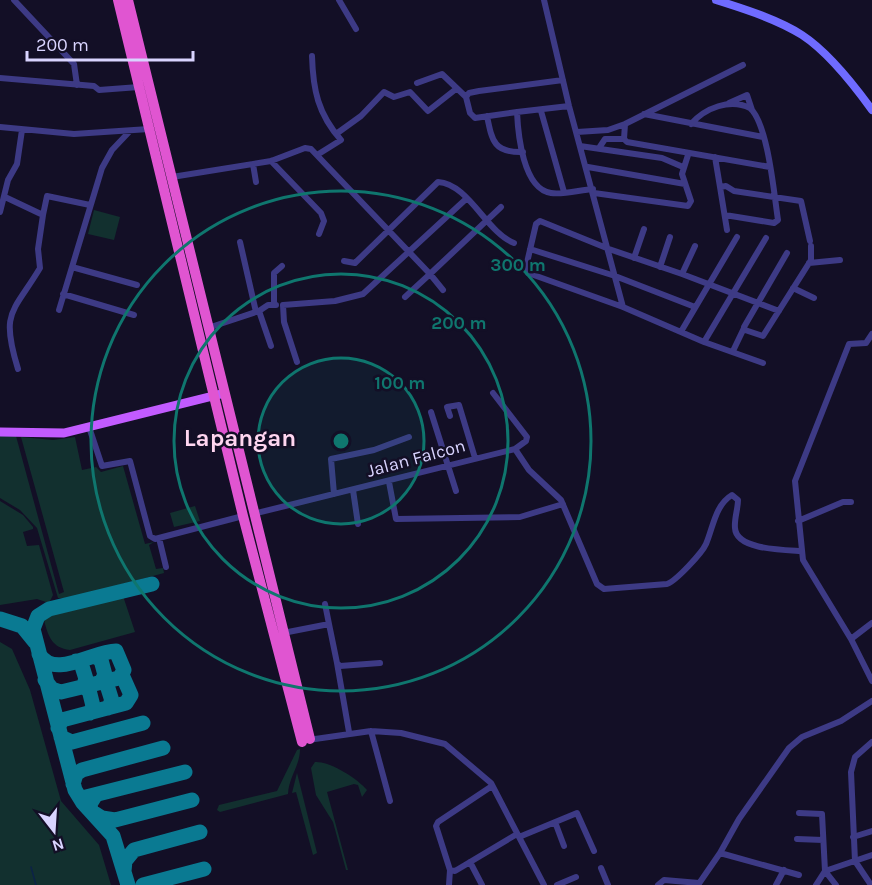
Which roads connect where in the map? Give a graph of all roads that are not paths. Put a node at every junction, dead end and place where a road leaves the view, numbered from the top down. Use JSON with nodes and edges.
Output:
{"nodes":[{"id":1,"x":14,"y":0,"type":"edge"},
{"id":2,"x":118,"y":0,"type":"edge"},
{"id":3,"x":128,"y":0,"type":"edge"},
{"id":4,"x":339,"y":0,"type":"edge"},
{"id":5,"x":544,"y":0,"type":"edge"},
{"id":6,"x":719,"y":0,"type":"edge"},
{"id":7,"x":356,"y":29,"type":"dead end"},
{"id":8,"x":312,"y":56,"type":"dead end"},
{"id":9,"x":138,"y":62,"type":"junction"},
{"id":10,"x":743,"y":65,"type":"dead end"},
{"id":11,"x":0,"y":78,"type":"edge"},
{"id":12,"x":562,"y":80,"type":"junction"},
{"id":13,"x":417,"y":83,"type":"dead end"},
{"id":14,"x":77,"y":85,"type":"junction"},
{"id":15,"x":139,"y":87,"type":"junction"},
{"id":16,"x":456,"y":90,"type":"junction"},
{"id":17,"x":466,"y":97,"type":"junction"},
{"id":18,"x":729,"y":103,"type":"junction"},
{"id":19,"x":569,"y":106,"type":"junction"},
{"id":20,"x":752,"y":110,"type":"junction"},
{"id":21,"x":872,"y":110,"type":"edge"},
{"id":22,"x":541,"y":111,"type":"junction"},
{"id":23,"x":517,"y":112,"type":"junction"},
{"id":24,"x":644,"y":114,"type":"junction"},
{"id":25,"x":487,"y":116,"type":"junction"},
{"id":26,"x":625,"y":124,"type":"junction"},
{"id":27,"x":691,"y":124,"type":"junction"},
{"id":28,"x":0,"y":127,"type":"edge"},
{"id":29,"x":150,"y":129,"type":"junction"},
{"id":30,"x":22,"y":130,"type":"junction"},
{"id":31,"x":608,"y":130,"type":"junction"},
{"id":32,"x":129,"y":132,"type":"junction"},
{"id":33,"x":577,"y":132,"type":"junction"},
{"id":34,"x":336,"y":134,"type":"junction"},
{"id":35,"x":763,"y":137,"type":"junction"},
{"id":36,"x":605,"y":139,"type":"junction"},
{"id":37,"x":624,"y":139,"type":"junction"},
{"id":38,"x":580,"y":146,"type":"junction"},
{"id":39,"x":599,"y":148,"type":"junction"},
{"id":40,"x":523,"y":152,"type":"junction"},
{"id":41,"x":317,"y":154,"type":"junction"},
{"id":42,"x":688,"y":155,"type":"junction"},
{"id":43,"x":715,"y":157,"type":"junction"},
{"id":44,"x":271,"y":161,"type":"junction"},
{"id":45,"x":253,"y":164,"type":"junction"},
{"id":46,"x":770,"y":166,"type":"junction"},
{"id":47,"x":588,"y":167,"type":"junction"},
{"id":48,"x":683,"y":167,"type":"junction"},
{"id":49,"x":0,"y":177,"type":"edge"},
{"id":50,"x":172,"y":177,"type":"junction"},
{"id":51,"x":8,"y":180,"type":"junction"},
{"id":52,"x":256,"y":182,"type":"dead end"},
{"id":53,"x":685,"y":184,"type":"junction"},
{"id":54,"x":720,"y":187,"type":"junction"},
{"id":55,"x":593,"y":191,"type":"junction"},
{"id":56,"x":564,"y":192,"type":"junction"},
{"id":57,"x":774,"y":195,"type":"junction"},
{"id":58,"x":5,"y":198,"type":"junction"},
{"id":59,"x":466,"y":199,"type":"junction"},
{"id":60,"x":90,"y":205,"type":"junction"},
{"id":61,"x":501,"y":207,"type":"dead end"},
{"id":62,"x":0,"y":212,"type":"edge"},
{"id":63,"x":43,"y":214,"type":"junction"},
{"id":64,"x":725,"y":215,"type":"junction"},
{"id":65,"x":487,"y":221,"type":"junction"},
{"id":66,"x":644,"y":229,"type":"dead end"},
{"id":67,"x":388,"y":230,"type":"junction"},
{"id":68,"x":727,"y":230,"type":"dead end"},
{"id":69,"x":319,"y":234,"type":"dead end"},
{"id":70,"x":670,"y":237,"type":"dead end"},
{"id":71,"x":737,"y":237,"type":"dead end"},
{"id":72,"x":766,"y":238,"type":"dead end"},
{"id":73,"x":240,"y":242,"type":"dead end"},
{"id":74,"x":514,"y":243,"type":"dead end"},
{"id":75,"x":695,"y":246,"type":"dead end"},
{"id":76,"x":606,"y":248,"type":"junction"},
{"id":77,"x":530,"y":249,"type":"junction"},
{"id":78,"x":411,"y":252,"type":"junction"},
{"id":79,"x":787,"y":254,"type":"dead end"},
{"id":80,"x":634,"y":258,"type":"junction"},
{"id":81,"x":840,"y":260,"type":"dead end"},
{"id":82,"x":344,"y":261,"type":"dead end"},
{"id":83,"x":809,"y":263,"type":"junction"},
{"id":84,"x":282,"y":266,"type":"dead end"},
{"id":85,"x":72,"y":267,"type":"junction"},
{"id":86,"x":660,"y":267,"type":"junction"},
{"id":87,"x":430,"y":274,"type":"junction"},
{"id":88,"x":682,"y":274,"type":"junction"},
{"id":89,"x":614,"y":276,"type":"junction"},
{"id":90,"x":191,"y":278,"type":"junction"},
{"id":91,"x":137,"y":285,"type":"dead end"},
{"id":92,"x":710,"y":285,"type":"junction"},
{"id":93,"x":793,"y":288,"type":"junction"},
{"id":94,"x":443,"y":290,"type":"dead end"},
{"id":95,"x":732,"y":293,"type":"junction"},
{"id":96,"x":63,"y":294,"type":"junction"},
{"id":97,"x":405,"y":297,"type":"dead end"},
{"id":98,"x":814,"y":298,"type":"dead end"},
{"id":99,"x":274,"y":304,"type":"junction"},
{"id":100,"x":757,"y":304,"type":"junction"},
{"id":101,"x":283,"y":305,"type":"junction"},
{"id":102,"x":624,"y":307,"type":"junction"},
{"id":103,"x":695,"y":308,"type":"junction"},
{"id":104,"x":59,"y":310,"type":"dead end"},
{"id":105,"x":257,"y":311,"type":"junction"},
{"id":106,"x":779,"y":311,"type":"junction"},
{"id":107,"x":134,"y":315,"type":"dead end"},
{"id":108,"x":207,"y":328,"type":"junction"},
{"id":109,"x":744,"y":328,"type":"junction"},
{"id":110,"x":682,"y":330,"type":"junction"},
{"id":111,"x":872,"y":334,"type":"edge"},
{"id":112,"x":704,"y":342,"type":"junction"},
{"id":113,"x":271,"y":346,"type":"dead end"},
{"id":114,"x":733,"y":351,"type":"junction"},
{"id":115,"x":297,"y":362,"type":"dead end"},
{"id":116,"x":763,"y":363,"type":"dead end"},
{"id":117,"x":18,"y":369,"type":"dead end"},
{"id":118,"x":493,"y":393,"type":"dead end"},
{"id":119,"x":219,"y":394,"type":"junction"},
{"id":120,"x":431,"y":412,"type":"dead end"},
{"id":121,"x":450,"y":416,"type":"dead end"},
{"id":122,"x":89,"y":427,"type":"junction"},
{"id":123,"x":0,"y":432,"type":"edge"},
{"id":124,"x":410,"y":437,"type":"dead end"},
{"id":125,"x":515,"y":449,"type":"junction"},
{"id":126,"x":475,"y":458,"type":"junction"},
{"id":127,"x":447,"y":465,"type":"junction"},
{"id":128,"x":388,"y":482,"type":"junction"},
{"id":129,"x":353,"y":490,"type":"junction"},
{"id":130,"x":456,"y":491,"type":"dead end"},
{"id":131,"x":334,"y":494,"type":"junction"},
{"id":132,"x":851,"y":502,"type":"dead end"},
{"id":133,"x":563,"y":504,"type":"junction"},
{"id":134,"x":248,"y":515,"type":"junction"},
{"id":135,"x":798,"y":521,"type":"junction"},
{"id":136,"x":358,"y":524,"type":"dead end"},
{"id":137,"x":159,"y":538,"type":"junction"},
{"id":138,"x":801,"y":551,"type":"junction"},
{"id":139,"x":166,"y":567,"type":"dead end"},
{"id":140,"x":325,"y":604,"type":"dead end"},
{"id":141,"x":872,"y":623,"type":"edge"},
{"id":142,"x":329,"y":624,"type":"junction"},
{"id":143,"x":283,"y":633,"type":"junction"},
{"id":144,"x":851,"y":639,"type":"junction"},
{"id":145,"x":337,"y":663,"type":"junction"},
{"id":146,"x":380,"y":663,"type":"dead end"},
{"id":147,"x":872,"y":681,"type":"edge"},
{"id":148,"x":872,"y":701,"type":"edge"},
{"id":149,"x":370,"y":731,"type":"junction"},
{"id":150,"x":349,"y":732,"type":"junction"},
{"id":151,"x":306,"y":741,"type":"junction"},
{"id":152,"x":872,"y":742,"type":"edge"},
{"id":153,"x":492,"y":786,"type":"junction"},
{"id":154,"x":390,"y":801,"type":"dead end"},
{"id":155,"x":799,"y":813,"type":"dead end"},
{"id":156,"x":555,"y":822,"type":"junction"},
{"id":157,"x":872,"y":831,"type":"edge"},
{"id":158,"x":518,"y":835,"type":"junction"},
{"id":159,"x":853,"y":837,"type":"junction"},
{"id":160,"x":797,"y":839,"type":"dead end"},
{"id":161,"x":824,"y":840,"type":"junction"},
{"id":162,"x":564,"y":846,"type":"dead end"},
{"id":163,"x":594,"y":851,"type":"dead end"},
{"id":164,"x":720,"y":853,"type":"junction"},
{"id":165,"x":872,"y":855,"type":"edge"},
{"id":166,"x":855,"y":861,"type":"junction"},
{"id":167,"x":470,"y":862,"type":"junction"},
{"id":168,"x":601,"y":868,"type":"dead end"},
{"id":169,"x":450,"y":870,"type":"junction"},
{"id":170,"x":784,"y":870,"type":"junction"},
{"id":171,"x":825,"y":871,"type":"junction"},
{"id":172,"x":799,"y":876,"type":"dead end"},
{"id":173,"x":576,"y":877,"type":"dead end"},
{"id":174,"x":699,"y":884,"type":"edge"},
{"id":175,"x":449,"y":885,"type":"edge"},
{"id":176,"x":482,"y":885,"type":"edge"},
{"id":177,"x":544,"y":885,"type":"edge"},
{"id":178,"x":557,"y":885,"type":"edge"},
{"id":179,"x":608,"y":885,"type":"edge"},
{"id":180,"x":658,"y":885,"type":"edge"},
{"id":181,"x":776,"y":885,"type":"edge"},
{"id":182,"x":816,"y":885,"type":"edge"},
{"id":183,"x":836,"y":885,"type":"edge"},
{"id":184,"x":871,"y":885,"type":"edge"}],
"edges":[{"from":1,"to":14,"type":"street"},
{"from":2,"to":9,"type":"highway"},
{"from":3,"to":9,"type":"highway"},
{"from":4,"to":7,"type":"street"},
{"from":5,"to":12,"type":"street"},
{"from":6,"to":21,"type":"main road"},
{"from":8,"to":34,"type":"street"},
{"from":9,"to":15,"type":"highway"},
{"from":9,"to":50,"type":"highway"},
{"from":10,"to":24,"type":"street"},
{"from":11,"to":14,"type":"street"},
{"from":12,"to":17,"type":"street"},
{"from":12,"to":19,"type":"street"},
{"from":13,"to":16,"type":"street"},
{"from":14,"to":15,"type":"street"},
{"from":15,"to":29,"type":"highway"},
{"from":16,"to":17,"type":"street"},
{"from":16,"to":34,"type":"street"},
{"from":17,"to":25,"type":"street"},
{"from":18,"to":20,"type":"street"},
{"from":18,"to":20,"type":"street"},
{"from":18,"to":27,"type":"street"},
{"from":19,"to":22,"type":"street"},
{"from":19,"to":33,"type":"street"},
{"from":20,"to":35,"type":"street"},
{"from":22,"to":23,"type":"street"},
{"from":22,"to":56,"type":"street"},
{"from":23,"to":25,"type":"street"},
{"from":23,"to":40,"type":"street"},
{"from":24,"to":26,"type":"street"},
{"from":24,"to":27,"type":"street"},
{"from":25,"to":40,"type":"street"},
{"from":26,"to":31,"type":"street"},
{"from":26,"to":37,"type":"street"},
{"from":27,"to":35,"type":"street"},
{"from":28,"to":30,"type":"street"},
{"from":29,"to":32,"type":"street"},
{"from":29,"to":90,"type":"highway"},
{"from":30,"to":32,"type":"street"},
{"from":30,"to":51,"type":"street"},
{"from":31,"to":33,"type":"street"},
{"from":31,"to":36,"type":"street"},
{"from":32,"to":60,"type":"street"},
{"from":33,"to":38,"type":"street"},
{"from":34,"to":41,"type":"street"},
{"from":35,"to":46,"type":"street"},
{"from":36,"to":37,"type":"street"},
{"from":36,"to":39,"type":"street"},
{"from":37,"to":42,"type":"street"},
{"from":38,"to":39,"type":"street"},
{"from":38,"to":47,"type":"street"},
{"from":39,"to":48,"type":"street"},
{"from":40,"to":56,"type":"street"},
{"from":41,"to":44,"type":"street"},
{"from":41,"to":67,"type":"street"},
{"from":42,"to":43,"type":"street"},
{"from":42,"to":48,"type":"street"},
{"from":43,"to":46,"type":"street"},
{"from":43,"to":54,"type":"street"},
{"from":44,"to":45,"type":"street"},
{"from":44,"to":69,"type":"street"},
{"from":45,"to":50,"type":"street"},
{"from":45,"to":52,"type":"street"},
{"from":46,"to":57,"type":"street"},
{"from":47,"to":53,"type":"street"},
{"from":47,"to":55,"type":"street"},
{"from":48,"to":53,"type":"street"},
{"from":49,"to":51,"type":"street"},
{"from":50,"to":90,"type":"highway"},
{"from":51,"to":58,"type":"street"},
{"from":53,"to":55,"type":"street"},
{"from":54,"to":57,"type":"street"},
{"from":54,"to":64,"type":"street"},
{"from":55,"to":56,"type":"street"},
{"from":55,"to":76,"type":"street"},
{"from":57,"to":64,"type":"street"},
{"from":57,"to":83,"type":"street"},
{"from":58,"to":62,"type":"street"},
{"from":58,"to":63,"type":"street"},
{"from":59,"to":65,"type":"street"},
{"from":59,"to":67,"type":"street"},
{"from":59,"to":78,"type":"street"},
{"from":60,"to":63,"type":"street"},
{"from":60,"to":85,"type":"street"},
{"from":61,"to":65,"type":"street"},
{"from":63,"to":117,"type":"street"},
{"from":64,"to":68,"type":"street"},
{"from":65,"to":74,"type":"street"},
{"from":65,"to":87,"type":"street"},
{"from":66,"to":80,"type":"street"},
{"from":67,"to":78,"type":"street"},
{"from":67,"to":82,"type":"street"},
{"from":70,"to":86,"type":"street"},
{"from":71,"to":92,"type":"street"},
{"from":72,"to":95,"type":"street"},
{"from":73,"to":105,"type":"street"},
{"from":75,"to":88,"type":"street"},
{"from":76,"to":77,"type":"street"},
{"from":76,"to":80,"type":"street"},
{"from":76,"to":89,"type":"street"},
{"from":77,"to":89,"type":"street"},
{"from":77,"to":102,"type":"street"},
{"from":78,"to":87,"type":"street"},
{"from":78,"to":101,"type":"street"},
{"from":79,"to":100,"type":"street"},
{"from":80,"to":86,"type":"street"},
{"from":81,"to":83,"type":"street"},
{"from":83,"to":93,"type":"street"},
{"from":84,"to":99,"type":"street"},
{"from":85,"to":91,"type":"street"},
{"from":85,"to":96,"type":"street"},
{"from":86,"to":88,"type":"street"},
{"from":87,"to":94,"type":"street"},
{"from":87,"to":97,"type":"street"},
{"from":88,"to":92,"type":"street"},
{"from":89,"to":102,"type":"street"},
{"from":89,"to":103,"type":"street"},
{"from":90,"to":108,"type":"highway"},
{"from":90,"to":119,"type":"highway"},
{"from":92,"to":95,"type":"street"},
{"from":92,"to":103,"type":"street"},
{"from":93,"to":98,"type":"street"},
{"from":93,"to":106,"type":"street"},
{"from":95,"to":100,"type":"street"},
{"from":95,"to":112,"type":"street"},
{"from":96,"to":104,"type":"street"},
{"from":96,"to":107,"type":"street"},
{"from":99,"to":101,"type":"street"},
{"from":99,"to":105,"type":"street"},
{"from":100,"to":106,"type":"street"},
{"from":100,"to":109,"type":"street"},
{"from":101,"to":115,"type":"street"},
{"from":102,"to":110,"type":"street"},
{"from":103,"to":110,"type":"street"},
{"from":105,"to":108,"type":"street"},
{"from":105,"to":113,"type":"street"},
{"from":106,"to":109,"type":"street"},
{"from":108,"to":119,"type":"highway"},
{"from":109,"to":114,"type":"street"},
{"from":110,"to":112,"type":"street"},
{"from":111,"to":135,"type":"street"},
{"from":112,"to":114,"type":"street"},
{"from":114,"to":116,"type":"street"},
{"from":118,"to":125,"type":"street"},
{"from":119,"to":122,"type":"main road"},
{"from":119,"to":134,"type":"highway"},
{"from":120,"to":127,"type":"street"},
{"from":121,"to":126,"type":"street"},
{"from":122,"to":123,"type":"main road"},
{"from":122,"to":137,"type":"street"},
{"from":124,"to":131,"type":"street"},
{"from":125,"to":126,"type":"street","name":"Jalan Falcon"},
{"from":125,"to":133,"type":"street"},
{"from":126,"to":127,"type":"street","name":"Jalan Falcon"},
{"from":127,"to":128,"type":"street","name":"Jalan Falcon"},
{"from":127,"to":130,"type":"street"},
{"from":128,"to":129,"type":"street","name":"Jalan Falcon"},
{"from":128,"to":133,"type":"street"},
{"from":129,"to":131,"type":"street","name":"Jalan Falcon"},
{"from":129,"to":136,"type":"street"},
{"from":131,"to":134,"type":"street","name":"Jalan Falcon"},
{"from":132,"to":135,"type":"street"},
{"from":133,"to":138,"type":"street"},
{"from":134,"to":137,"type":"street","name":"Jalan Falcon"},
{"from":134,"to":143,"type":"highway"},
{"from":134,"to":151,"type":"highway"},
{"from":135,"to":138,"type":"street"},
{"from":137,"to":139,"type":"street"},
{"from":138,"to":144,"type":"street"},
{"from":140,"to":142,"type":"street"},
{"from":141,"to":144,"type":"street"},
{"from":142,"to":143,"type":"street"},
{"from":142,"to":145,"type":"street"},
{"from":143,"to":151,"type":"highway"},
{"from":144,"to":147,"type":"street"},
{"from":145,"to":146,"type":"street"},
{"from":145,"to":150,"type":"street"},
{"from":148,"to":164,"type":"street"},
{"from":149,"to":150,"type":"street"},
{"from":149,"to":153,"type":"street"},
{"from":149,"to":154,"type":"street"},
{"from":150,"to":151,"type":"street"},
{"from":152,"to":159,"type":"street"},
{"from":153,"to":158,"type":"street"},
{"from":153,"to":169,"type":"street"},
{"from":155,"to":161,"type":"street"},
{"from":156,"to":158,"type":"street"},
{"from":156,"to":162,"type":"street"},
{"from":156,"to":163,"type":"street"},
{"from":157,"to":159,"type":"street"},
{"from":158,"to":167,"type":"street"},
{"from":158,"to":177,"type":"street"},
{"from":159,"to":166,"type":"street"},
{"from":160,"to":161,"type":"street"},
{"from":161,"to":171,"type":"street"},
{"from":164,"to":170,"type":"street"},
{"from":164,"to":174,"type":"street"},
{"from":165,"to":166,"type":"street"},
{"from":166,"to":171,"type":"street"},
{"from":166,"to":184,"type":"street"},
{"from":167,"to":169,"type":"street"},
{"from":167,"to":176,"type":"street"},
{"from":168,"to":179,"type":"street"},
{"from":169,"to":175,"type":"street"},
{"from":170,"to":172,"type":"street"},
{"from":170,"to":181,"type":"street"},
{"from":171,"to":182,"type":"street"},
{"from":171,"to":183,"type":"street"},
{"from":173,"to":178,"type":"street"},
{"from":174,"to":180,"type":"street"}]}
